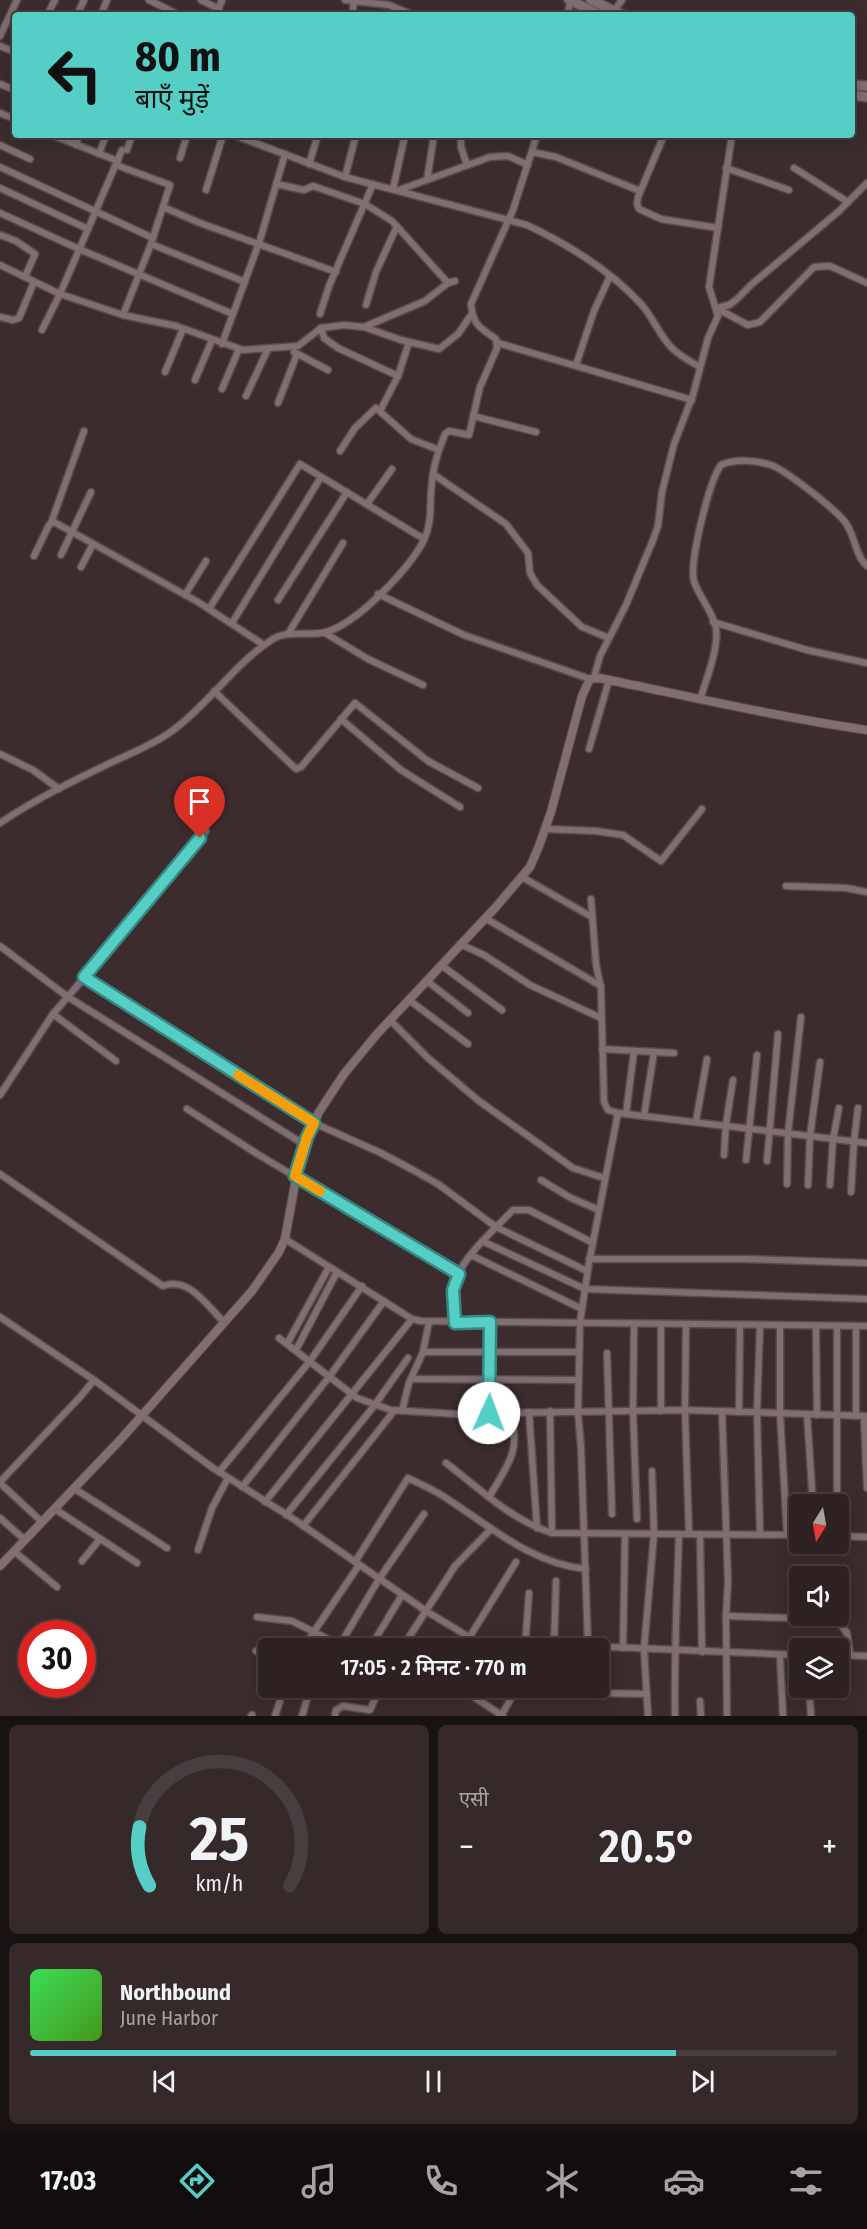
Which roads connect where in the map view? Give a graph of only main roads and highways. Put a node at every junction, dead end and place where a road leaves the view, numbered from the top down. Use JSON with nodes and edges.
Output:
{"nodes":[{"id":1,"x":570,"y":0,"type":"edge"},
{"id":2,"x":591,"y":0,"type":"edge"},
{"id":3,"x":595,"y":12,"type":"edge"},
{"id":4,"x":616,"y":12,"type":"edge"}],
"edges":[{"from":1,"to":3,"type":"main road"},
{"from":2,"to":4,"type":"main road"}]}
